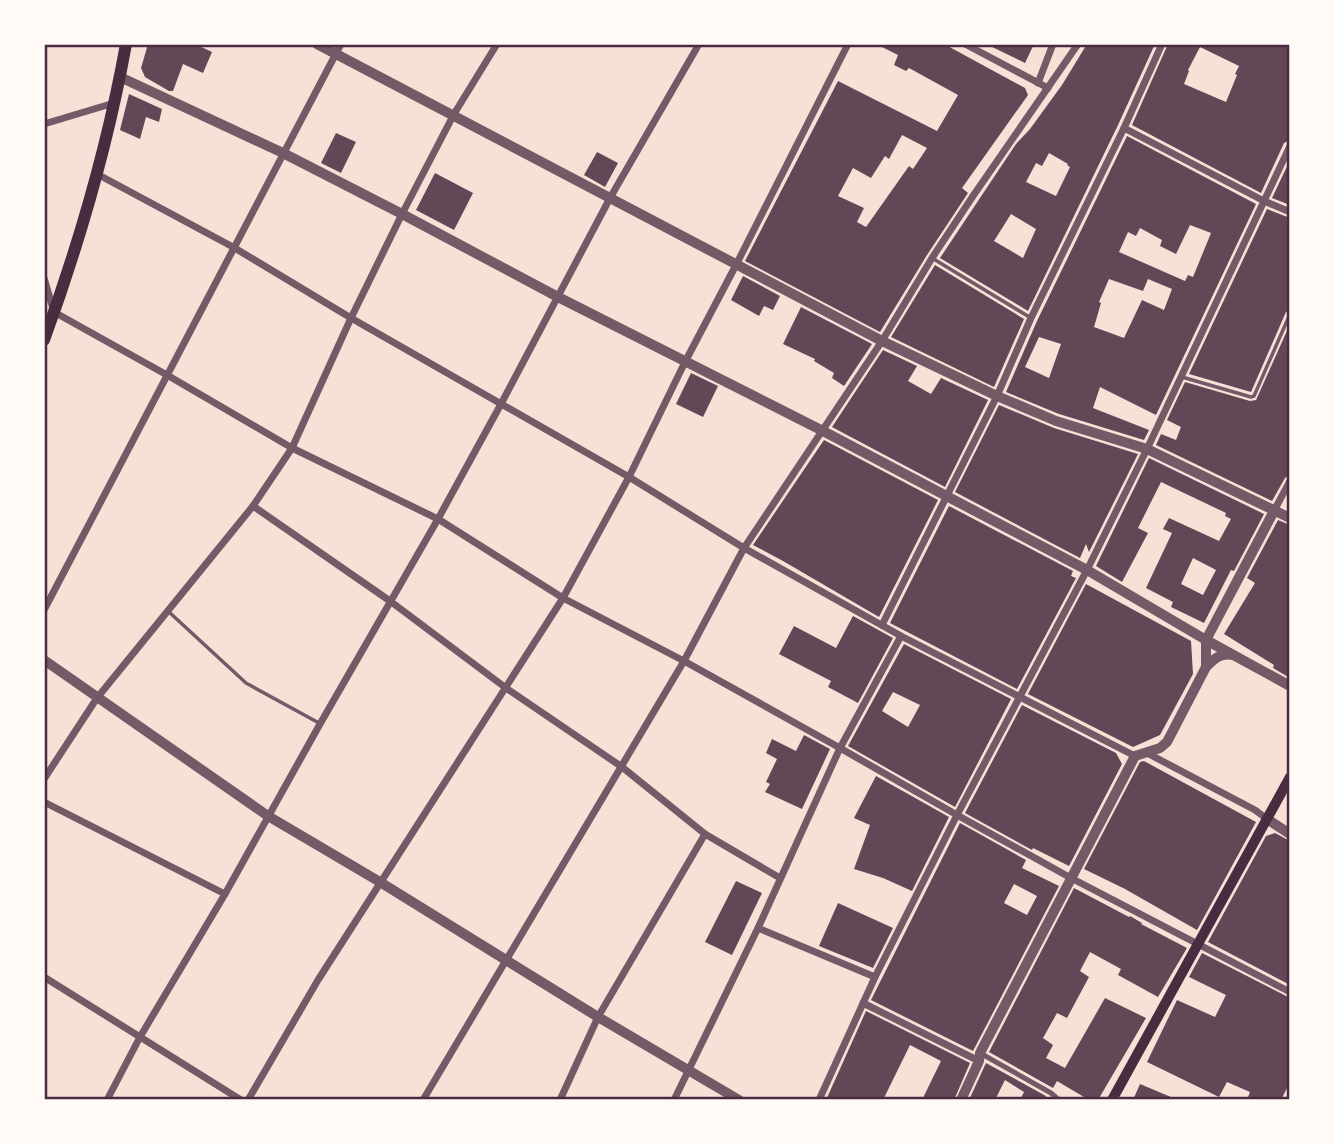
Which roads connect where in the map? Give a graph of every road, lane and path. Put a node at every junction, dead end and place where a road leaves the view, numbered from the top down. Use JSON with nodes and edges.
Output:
{"nodes":[{"id":1,"x":126,"y":44,"type":"edge"},
{"id":2,"x":317,"y":44,"type":"edge"},
{"id":3,"x":497,"y":44,"type":"edge"},
{"id":4,"x":699,"y":44,"type":"edge"},
{"id":5,"x":848,"y":44,"type":"edge"},
{"id":6,"x":965,"y":44,"type":"edge"},
{"id":7,"x":1053,"y":44,"type":"edge"},
{"id":8,"x":1078,"y":44,"type":"edge"},
{"id":9,"x":1161,"y":44,"type":"edge"},
{"id":10,"x":338,"y":49,"type":"edge"},
{"id":11,"x":120,"y":77,"type":"junction"},
{"id":12,"x":1038,"y":82,"type":"junction"},
{"id":13,"x":1048,"y":88,"type":"junction"},
{"id":14,"x":114,"y":103,"type":"junction"},
{"id":15,"x":454,"y":114,"type":"junction"},
{"id":16,"x":44,"y":124,"type":"edge"},
{"id":17,"x":1124,"y":128,"type":"junction"},
{"id":18,"x":1290,"y":146,"type":"edge"},
{"id":19,"x":283,"y":153,"type":"junction"},
{"id":20,"x":97,"y":174,"type":"junction"},
{"id":21,"x":610,"y":198,"type":"junction"},
{"id":22,"x":1264,"y":201,"type":"junction"},
{"id":23,"x":1290,"y":212,"type":"edge"},
{"id":24,"x":402,"y":214,"type":"junction"},
{"id":25,"x":233,"y":247,"type":"junction"},
{"id":26,"x":932,"y":258,"type":"junction"},
{"id":27,"x":736,"y":265,"type":"junction"},
{"id":28,"x":44,"y":278,"type":"edge"},
{"id":29,"x":558,"y":298,"type":"junction"},
{"id":30,"x":54,"y":312,"type":"junction"},
{"id":31,"x":1290,"y":314,"type":"edge"},
{"id":32,"x":351,"y":318,"type":"junction"},
{"id":33,"x":1031,"y":318,"type":"junction"},
{"id":34,"x":44,"y":340,"type":"edge"},
{"id":35,"x":882,"y":341,"type":"junction"},
{"id":36,"x":685,"y":362,"type":"junction"},
{"id":37,"x":167,"y":375,"type":"junction"},
{"id":38,"x":1182,"y":377,"type":"junction"},
{"id":39,"x":997,"y":396,"type":"junction"},
{"id":40,"x":501,"y":404,"type":"junction"},
{"id":41,"x":823,"y":431,"type":"junction"},
{"id":42,"x":292,"y":448,"type":"junction"},
{"id":43,"x":1147,"y":449,"type":"junction"},
{"id":44,"x":629,"y":477,"type":"junction"},
{"id":45,"x":1290,"y":481,"type":"edge"},
{"id":46,"x":947,"y":497,"type":"junction"},
{"id":47,"x":253,"y":506,"type":"junction"},
{"id":48,"x":1275,"y":509,"type":"junction"},
{"id":49,"x":1290,"y":518,"type":"edge"},
{"id":50,"x":438,"y":519,"type":"junction"},
{"id":51,"x":744,"y":548,"type":"junction"},
{"id":52,"x":1087,"y":570,"type":"junction"},
{"id":53,"x":563,"y":598,"type":"junction"},
{"id":54,"x":390,"y":601,"type":"junction"},
{"id":55,"x":44,"y":610,"type":"edge"},
{"id":56,"x":167,"y":611,"type":"junction"},
{"id":57,"x":882,"y":625,"type":"junction"},
{"id":58,"x":901,"y":636,"type":"junction"},
{"id":59,"x":1206,"y":639,"type":"junction"},
{"id":60,"x":1233,"y":655,"type":"junction"},
{"id":61,"x":44,"y":660,"type":"edge"},
{"id":62,"x":684,"y":661,"type":"junction"},
{"id":63,"x":1206,"y":667,"type":"junction"},
{"id":64,"x":1290,"y":686,"type":"edge"},
{"id":65,"x":506,"y":688,"type":"junction"},
{"id":66,"x":1020,"y":696,"type":"junction"},
{"id":67,"x":97,"y":698,"type":"junction"},
{"id":68,"x":320,"y":724,"type":"junction"},
{"id":69,"x":839,"y":748,"type":"junction"},
{"id":70,"x":1146,"y":752,"type":"junction"},
{"id":71,"x":1135,"y":756,"type":"junction"},
{"id":72,"x":622,"y":767,"type":"junction"},
{"id":73,"x":1290,"y":777,"type":"edge"},
{"id":74,"x":44,"y":779,"type":"edge"},
{"id":75,"x":44,"y":802,"type":"edge"},
{"id":76,"x":268,"y":816,"type":"junction"},
{"id":77,"x":957,"y":816,"type":"junction"},
{"id":78,"x":1267,"y":820,"type":"junction"},
{"id":79,"x":705,"y":834,"type":"junction"},
{"id":80,"x":1290,"y":834,"type":"edge"},
{"id":81,"x":780,"y":878,"type":"junction"},
{"id":82,"x":1071,"y":878,"type":"junction"},
{"id":83,"x":380,"y":882,"type":"junction"},
{"id":84,"x":225,"y":894,"type":"junction"},
{"id":85,"x":758,"y":929,"type":"junction"},
{"id":86,"x":1198,"y":944,"type":"junction"},
{"id":87,"x":506,"y":959,"type":"junction"},
{"id":88,"x":44,"y":976,"type":"edge"},
{"id":89,"x":875,"y":977,"type":"junction"},
{"id":90,"x":1290,"y":992,"type":"edge"},
{"id":91,"x":863,"y":1003,"type":"junction"},
{"id":92,"x":598,"y":1017,"type":"junction"},
{"id":93,"x":140,"y":1037,"type":"junction"},
{"id":94,"x":979,"y":1057,"type":"junction"},
{"id":95,"x":688,"y":1070,"type":"junction"},
{"id":96,"x":107,"y":1100,"type":"edge"},
{"id":97,"x":241,"y":1100,"type":"edge"},
{"id":98,"x":248,"y":1100,"type":"edge"},
{"id":99,"x":423,"y":1100,"type":"edge"},
{"id":100,"x":560,"y":1100,"type":"edge"},
{"id":101,"x":674,"y":1100,"type":"edge"},
{"id":102,"x":739,"y":1100,"type":"edge"},
{"id":103,"x":819,"y":1100,"type":"edge"},
{"id":104,"x":961,"y":1100,"type":"edge"},
{"id":105,"x":1059,"y":1100,"type":"edge"},
{"id":106,"x":1112,"y":1100,"type":"edge"}],
"edges":[{"from":1,"to":11,"type":"main road"},
{"from":2,"to":10,"type":"street"},
{"from":3,"to":15,"type":"street"},
{"from":4,"to":21,"type":"street"},
{"from":5,"to":27,"type":"street"},
{"from":6,"to":12,"type":"street"},
{"from":7,"to":12,"type":"street"},
{"from":8,"to":13,"type":"street"},
{"from":9,"to":17,"type":"street"},
{"from":10,"to":15,"type":"street"},
{"from":10,"to":19,"type":"street"},
{"from":11,"to":14,"type":"main road"},
{"from":11,"to":19,"type":"street"},
{"from":12,"to":13,"type":"street"},
{"from":13,"to":26,"type":"street"},
{"from":14,"to":16,"type":"street"},
{"from":14,"to":20,"type":"main road"},
{"from":15,"to":21,"type":"street"},
{"from":15,"to":24,"type":"street"},
{"from":17,"to":22,"type":"street"},
{"from":17,"to":33,"type":"street"},
{"from":18,"to":22,"type":"street"},
{"from":19,"to":24,"type":"street"},
{"from":19,"to":25,"type":"street"},
{"from":20,"to":25,"type":"street"},
{"from":20,"to":30,"type":"main road"},
{"from":21,"to":27,"type":"street"},
{"from":21,"to":29,"type":"street"},
{"from":22,"to":23,"type":"street"},
{"from":22,"to":38,"type":"street"},
{"from":24,"to":29,"type":"street"},
{"from":24,"to":32,"type":"street"},
{"from":25,"to":32,"type":"street"},
{"from":25,"to":37,"type":"street"},
{"from":26,"to":33,"type":"lane"},
{"from":26,"to":35,"type":"street"},
{"from":27,"to":35,"type":"street"},
{"from":27,"to":36,"type":"street"},
{"from":28,"to":30,"type":"street"},
{"from":29,"to":36,"type":"street"},
{"from":29,"to":40,"type":"street"},
{"from":30,"to":34,"type":"main road"},
{"from":30,"to":37,"type":"street"},
{"from":31,"to":38,"type":"lane"},
{"from":32,"to":40,"type":"street"},
{"from":32,"to":42,"type":"street"},
{"from":33,"to":39,"type":"street"},
{"from":35,"to":39,"type":"street"},
{"from":35,"to":41,"type":"street"},
{"from":36,"to":41,"type":"street"},
{"from":36,"to":44,"type":"street"},
{"from":37,"to":42,"type":"street"},
{"from":37,"to":55,"type":"street"},
{"from":38,"to":43,"type":"street"},
{"from":39,"to":43,"type":"street"},
{"from":39,"to":46,"type":"street"},
{"from":40,"to":44,"type":"street"},
{"from":40,"to":50,"type":"street"},
{"from":41,"to":46,"type":"street"},
{"from":41,"to":51,"type":"street"},
{"from":42,"to":47,"type":"street"},
{"from":42,"to":50,"type":"street"},
{"from":43,"to":48,"type":"street"},
{"from":43,"to":52,"type":"street"},
{"from":44,"to":51,"type":"street"},
{"from":44,"to":53,"type":"street"},
{"from":45,"to":48,"type":"street"},
{"from":46,"to":52,"type":"street"},
{"from":46,"to":57,"type":"street"},
{"from":47,"to":54,"type":"street"},
{"from":47,"to":56,"type":"street"},
{"from":48,"to":49,"type":"street"},
{"from":48,"to":59,"type":"street"},
{"from":50,"to":53,"type":"street"},
{"from":50,"to":54,"type":"street"},
{"from":51,"to":57,"type":"street"},
{"from":51,"to":62,"type":"street"},
{"from":52,"to":59,"type":"street"},
{"from":52,"to":66,"type":"street"},
{"from":53,"to":62,"type":"street"},
{"from":53,"to":65,"type":"street"},
{"from":54,"to":65,"type":"street"},
{"from":54,"to":68,"type":"street"},
{"from":56,"to":67,"type":"street"},
{"from":56,"to":68,"type":"lane"},
{"from":57,"to":58,"type":"street"},
{"from":58,"to":66,"type":"street"},
{"from":58,"to":69,"type":"street"},
{"from":59,"to":60,"type":"street"},
{"from":59,"to":63,"type":"street"},
{"from":60,"to":63,"type":"street"},
{"from":60,"to":64,"type":"street"},
{"from":61,"to":67,"type":"street"},
{"from":62,"to":69,"type":"street"},
{"from":62,"to":72,"type":"street"},
{"from":63,"to":70,"type":"street"},
{"from":65,"to":72,"type":"street"},
{"from":65,"to":83,"type":"street"},
{"from":66,"to":71,"type":"street"},
{"from":66,"to":77,"type":"street"},
{"from":67,"to":74,"type":"street"},
{"from":67,"to":76,"type":"street"},
{"from":68,"to":76,"type":"street"},
{"from":69,"to":77,"type":"street"},
{"from":69,"to":81,"type":"street"},
{"from":70,"to":71,"type":"street"},
{"from":70,"to":78,"type":"street"},
{"from":71,"to":82,"type":"street"},
{"from":72,"to":79,"type":"street"},
{"from":72,"to":87,"type":"street"},
{"from":73,"to":78,"type":"main road"},
{"from":75,"to":84,"type":"street"},
{"from":76,"to":83,"type":"street"},
{"from":76,"to":84,"type":"street"},
{"from":77,"to":82,"type":"street"},
{"from":77,"to":89,"type":"street"},
{"from":78,"to":80,"type":"street"},
{"from":78,"to":86,"type":"main road"},
{"from":79,"to":81,"type":"street"},
{"from":79,"to":92,"type":"street"},
{"from":81,"to":85,"type":"street"},
{"from":82,"to":86,"type":"street"},
{"from":82,"to":94,"type":"street"},
{"from":83,"to":87,"type":"street"},
{"from":83,"to":98,"type":"street"},
{"from":84,"to":93,"type":"street"},
{"from":85,"to":89,"type":"street"},
{"from":85,"to":95,"type":"street"},
{"from":86,"to":90,"type":"street"},
{"from":86,"to":106,"type":"main road"},
{"from":87,"to":92,"type":"street"},
{"from":87,"to":99,"type":"street"},
{"from":88,"to":93,"type":"street"},
{"from":89,"to":91,"type":"street"},
{"from":91,"to":94,"type":"street"},
{"from":91,"to":103,"type":"street"},
{"from":92,"to":95,"type":"street"},
{"from":92,"to":100,"type":"street"},
{"from":93,"to":96,"type":"street"},
{"from":93,"to":97,"type":"street"},
{"from":94,"to":104,"type":"street"},
{"from":94,"to":105,"type":"street"},
{"from":95,"to":101,"type":"street"},
{"from":95,"to":102,"type":"street"}]}
